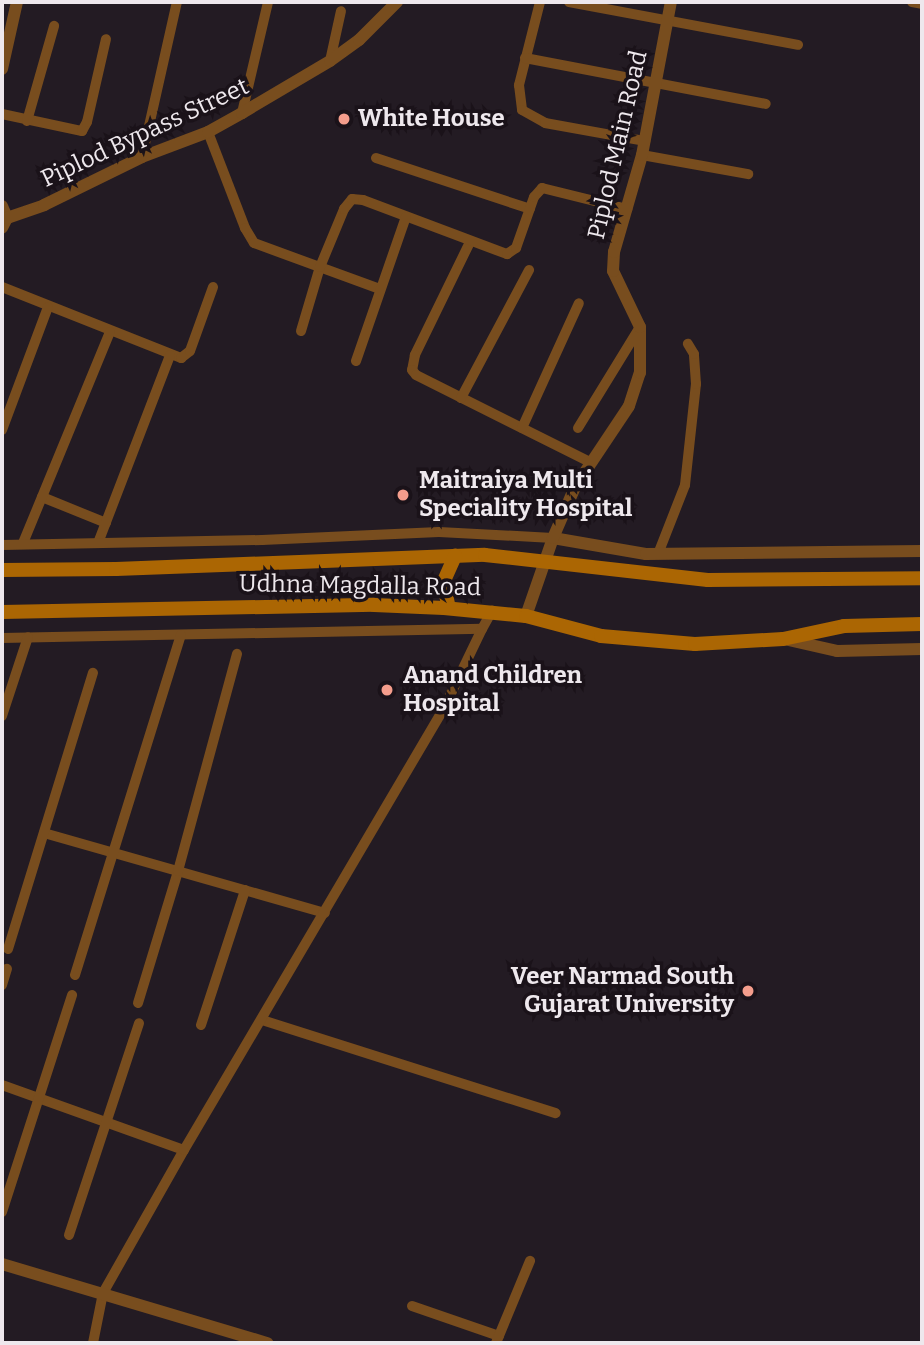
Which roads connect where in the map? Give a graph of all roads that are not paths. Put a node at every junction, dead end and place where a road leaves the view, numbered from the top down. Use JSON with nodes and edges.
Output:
{"nodes":[{"id":1,"x":17,"y":2,"type":"edge"},
{"id":2,"x":177,"y":2,"type":"edge"},
{"id":3,"x":268,"y":2,"type":"edge"},
{"id":4,"x":397,"y":2,"type":"edge"},
{"id":5,"x":540,"y":2,"type":"edge"},
{"id":6,"x":569,"y":2,"type":"edge"},
{"id":7,"x":671,"y":2,"type":"edge"},
{"id":8,"x":912,"y":2,"type":"edge"},
{"id":9,"x":922,"y":4,"type":"edge"},
{"id":10,"x":341,"y":11,"type":"dead end"},
{"id":11,"x":667,"y":20,"type":"junction"},
{"id":12,"x":54,"y":26,"type":"dead end"},
{"id":13,"x":106,"y":39,"type":"dead end"},
{"id":14,"x":798,"y":45,"type":"dead end"},
{"id":15,"x":525,"y":58,"type":"junction"},
{"id":16,"x":330,"y":61,"type":"junction"},
{"id":17,"x":2,"y":69,"type":"edge"},
{"id":18,"x":656,"y":85,"type":"junction"},
{"id":19,"x":766,"y":104,"type":"dead end"},
{"id":20,"x":243,"y":113,"type":"junction"},
{"id":21,"x":2,"y":114,"type":"edge"},
{"id":22,"x":27,"y":121,"type":"junction"},
{"id":23,"x":208,"y":132,"type":"junction"},
{"id":24,"x":643,"y":148,"type":"junction"},
{"id":25,"x":142,"y":157,"type":"junction"},
{"id":26,"x":376,"y":158,"type":"dead end"},
{"id":27,"x":748,"y":174,"type":"dead end"},
{"id":28,"x":530,"y":209,"type":"junction"},
{"id":29,"x":627,"y":209,"type":"junction"},
{"id":30,"x":3,"y":217,"type":"edge"},
{"id":31,"x":406,"y":217,"type":"junction"},
{"id":32,"x":470,"y":242,"type":"junction"},
{"id":33,"x":320,"y":267,"type":"junction"},
{"id":34,"x":529,"y":270,"type":"dead end"},
{"id":35,"x":2,"y":287,"type":"edge"},
{"id":36,"x":213,"y":287,"type":"dead end"},
{"id":37,"x":380,"y":289,"type":"junction"},
{"id":38,"x":579,"y":303,"type":"dead end"},
{"id":39,"x":48,"y":306,"type":"junction"},
{"id":40,"x":640,"y":327,"type":"junction"},
{"id":41,"x":301,"y":331,"type":"dead end"},
{"id":42,"x":110,"y":332,"type":"junction"},
{"id":43,"x":688,"y":344,"type":"dead end"},
{"id":44,"x":170,"y":355,"type":"junction"},
{"id":45,"x":356,"y":361,"type":"dead end"},
{"id":46,"x":461,"y":398,"type":"junction"},
{"id":47,"x":522,"y":428,"type":"junction"},
{"id":48,"x":579,"y":428,"type":"dead end"},
{"id":49,"x":2,"y":430,"type":"edge"},
{"id":50,"x":590,"y":462,"type":"junction"},
{"id":51,"x":42,"y":497,"type":"junction"},
{"id":52,"x":106,"y":523,"type":"junction"},
{"id":53,"x":552,"y":538,"type":"junction"},
{"id":54,"x":23,"y":543,"type":"junction"},
{"id":55,"x":98,"y":543,"type":"junction"},
{"id":56,"x":2,"y":545,"type":"edge"},
{"id":57,"x":922,"y":551,"type":"edge"},
{"id":58,"x":658,"y":554,"type":"junction"},
{"id":59,"x":456,"y":556,"type":"junction"},
{"id":60,"x":546,"y":561,"type":"junction"},
{"id":61,"x":2,"y":570,"type":"edge"},
{"id":62,"x":922,"y":578,"type":"edge"},
{"id":63,"x":449,"y":608,"type":"junction"},
{"id":64,"x":492,"y":611,"type":"junction"},
{"id":65,"x":2,"y":612,"type":"edge"},
{"id":66,"x":526,"y":616,"type":"junction"},
{"id":67,"x":922,"y":624,"type":"edge"},
{"id":68,"x":482,"y":629,"type":"junction"},
{"id":69,"x":181,"y":635,"type":"junction"},
{"id":70,"x":28,"y":637,"type":"junction"},
{"id":71,"x":2,"y":638,"type":"edge"},
{"id":72,"x":783,"y":639,"type":"junction"},
{"id":73,"x":922,"y":649,"type":"edge"},
{"id":74,"x":237,"y":654,"type":"dead end"},
{"id":75,"x":93,"y":673,"type":"dead end"},
{"id":76,"x":2,"y":715,"type":"edge"},
{"id":77,"x":44,"y":833,"type":"junction"},
{"id":78,"x":114,"y":853,"type":"junction"},
{"id":79,"x":178,"y":871,"type":"junction"},
{"id":80,"x":245,"y":890,"type":"junction"},
{"id":81,"x":325,"y":913,"type":"junction"},
{"id":82,"x":8,"y":949,"type":"dead end"},
{"id":83,"x":7,"y":969,"type":"dead end"},
{"id":84,"x":75,"y":975,"type":"dead end"},
{"id":85,"x":2,"y":985,"type":"edge"},
{"id":86,"x":72,"y":995,"type":"dead end"},
{"id":87,"x":138,"y":1003,"type":"dead end"},
{"id":88,"x":262,"y":1020,"type":"junction"},
{"id":89,"x":139,"y":1023,"type":"dead end"},
{"id":90,"x":201,"y":1025,"type":"dead end"},
{"id":91,"x":2,"y":1085,"type":"edge"},
{"id":92,"x":39,"y":1098,"type":"junction"},
{"id":93,"x":556,"y":1113,"type":"dead end"},
{"id":94,"x":106,"y":1122,"type":"junction"},
{"id":95,"x":184,"y":1150,"type":"junction"},
{"id":96,"x":2,"y":1212,"type":"edge"},
{"id":97,"x":69,"y":1235,"type":"dead end"},
{"id":98,"x":530,"y":1261,"type":"dead end"},
{"id":99,"x":2,"y":1264,"type":"edge"},
{"id":100,"x":103,"y":1293,"type":"junction"},
{"id":101,"x":412,"y":1306,"type":"dead end"},
{"id":102,"x":498,"y":1340,"type":"edge"},
{"id":103,"x":93,"y":1343,"type":"edge"},
{"id":104,"x":267,"y":1343,"type":"edge"}],
"edges":[{"from":1,"to":17,"type":"street"},
{"from":2,"to":25,"type":"street"},
{"from":3,"to":20,"type":"street"},
{"from":4,"to":16,"type":"street","name":"Piplod Bypass Street"},
{"from":5,"to":15,"type":"street"},
{"from":6,"to":11,"type":"street"},
{"from":7,"to":11,"type":"street","name":"Piplod Main Road"},
{"from":8,"to":9,"type":"street"},
{"from":10,"to":16,"type":"street"},
{"from":11,"to":14,"type":"street"},
{"from":11,"to":18,"type":"street","name":"Piplod Main Road"},
{"from":12,"to":22,"type":"street"},
{"from":13,"to":22,"type":"street"},
{"from":15,"to":18,"type":"street"},
{"from":15,"to":24,"type":"street"},
{"from":16,"to":20,"type":"street","name":"Piplod Bypass Street"},
{"from":18,"to":19,"type":"street"},
{"from":18,"to":24,"type":"street","name":"Piplod Main Road"},
{"from":20,"to":23,"type":"street","name":"Piplod Bypass Street"},
{"from":21,"to":22,"type":"street"},
{"from":23,"to":25,"type":"street","name":"Piplod Bypass Street"},
{"from":23,"to":33,"type":"street"},
{"from":24,"to":27,"type":"street"},
{"from":24,"to":29,"type":"street","name":"Piplod Main Road"},
{"from":25,"to":30,"type":"street","name":"Piplod Bypass Street"},
{"from":26,"to":28,"type":"street"},
{"from":28,"to":29,"type":"street"},
{"from":28,"to":32,"type":"street"},
{"from":29,"to":40,"type":"street","name":"Piplod Main Road"},
{"from":31,"to":32,"type":"street"},
{"from":31,"to":33,"type":"street"},
{"from":31,"to":37,"type":"street"},
{"from":32,"to":46,"type":"street"},
{"from":33,"to":37,"type":"street"},
{"from":33,"to":41,"type":"street"},
{"from":34,"to":46,"type":"street"},
{"from":35,"to":39,"type":"street"},
{"from":36,"to":44,"type":"street"},
{"from":37,"to":45,"type":"street"},
{"from":38,"to":47,"type":"street"},
{"from":39,"to":42,"type":"street"},
{"from":39,"to":49,"type":"street"},
{"from":40,"to":48,"type":"street"},
{"from":40,"to":50,"type":"street","name":"Piplod Main Road"},
{"from":42,"to":44,"type":"street"},
{"from":42,"to":51,"type":"street"},
{"from":43,"to":58,"type":"street"},
{"from":44,"to":52,"type":"street"},
{"from":46,"to":47,"type":"street"},
{"from":47,"to":50,"type":"street"},
{"from":50,"to":53,"type":"street","name":"Piplod Main Road"},
{"from":51,"to":52,"type":"street"},
{"from":51,"to":54,"type":"street"},
{"from":52,"to":55,"type":"street"},
{"from":53,"to":55,"type":"street"},
{"from":53,"to":58,"type":"street"},
{"from":53,"to":60,"type":"street","name":"Piplod Main Road"},
{"from":54,"to":55,"type":"street"},
{"from":54,"to":56,"type":"street"},
{"from":57,"to":58,"type":"street"},
{"from":59,"to":60,"type":"main road","name":"Udhna Magdalla Road"},
{"from":59,"to":61,"type":"main road","name":"Udhna Magdalla Road"},
{"from":59,"to":63,"type":"main road"},
{"from":60,"to":62,"type":"main road","name":"Udhna Magdalla Road"},
{"from":60,"to":66,"type":"street","name":"Piplod Main Road"},
{"from":63,"to":64,"type":"main road","name":"Udhna Magdalla Road"},
{"from":63,"to":65,"type":"main road","name":"Udhna Magdalla Road"},
{"from":64,"to":66,"type":"main road","name":"Udhna Magdalla Road"},
{"from":64,"to":68,"type":"street"},
{"from":66,"to":72,"type":"main road","name":"Udhna Magdalla Road"},
{"from":67,"to":72,"type":"main road","name":"Udhna Magdalla Road"},
{"from":68,"to":69,"type":"street"},
{"from":68,"to":81,"type":"street"},
{"from":69,"to":70,"type":"street"},
{"from":69,"to":78,"type":"street"},
{"from":70,"to":71,"type":"street"},
{"from":70,"to":76,"type":"street"},
{"from":72,"to":73,"type":"street"},
{"from":74,"to":79,"type":"street"},
{"from":75,"to":77,"type":"street"},
{"from":77,"to":78,"type":"street"},
{"from":77,"to":82,"type":"street"},
{"from":78,"to":79,"type":"street"},
{"from":78,"to":84,"type":"street"},
{"from":79,"to":80,"type":"street"},
{"from":79,"to":87,"type":"street"},
{"from":80,"to":81,"type":"street"},
{"from":80,"to":90,"type":"street"},
{"from":81,"to":88,"type":"street"},
{"from":83,"to":85,"type":"street"},
{"from":86,"to":92,"type":"street"},
{"from":88,"to":93,"type":"street"},
{"from":88,"to":95,"type":"street"},
{"from":89,"to":94,"type":"street"},
{"from":91,"to":92,"type":"street"},
{"from":92,"to":94,"type":"street"},
{"from":92,"to":96,"type":"street"},
{"from":94,"to":95,"type":"street"},
{"from":94,"to":97,"type":"street"},
{"from":95,"to":100,"type":"street"},
{"from":98,"to":102,"type":"street"},
{"from":99,"to":100,"type":"street"},
{"from":100,"to":103,"type":"street"},
{"from":100,"to":104,"type":"street"},
{"from":101,"to":102,"type":"street"}]}
